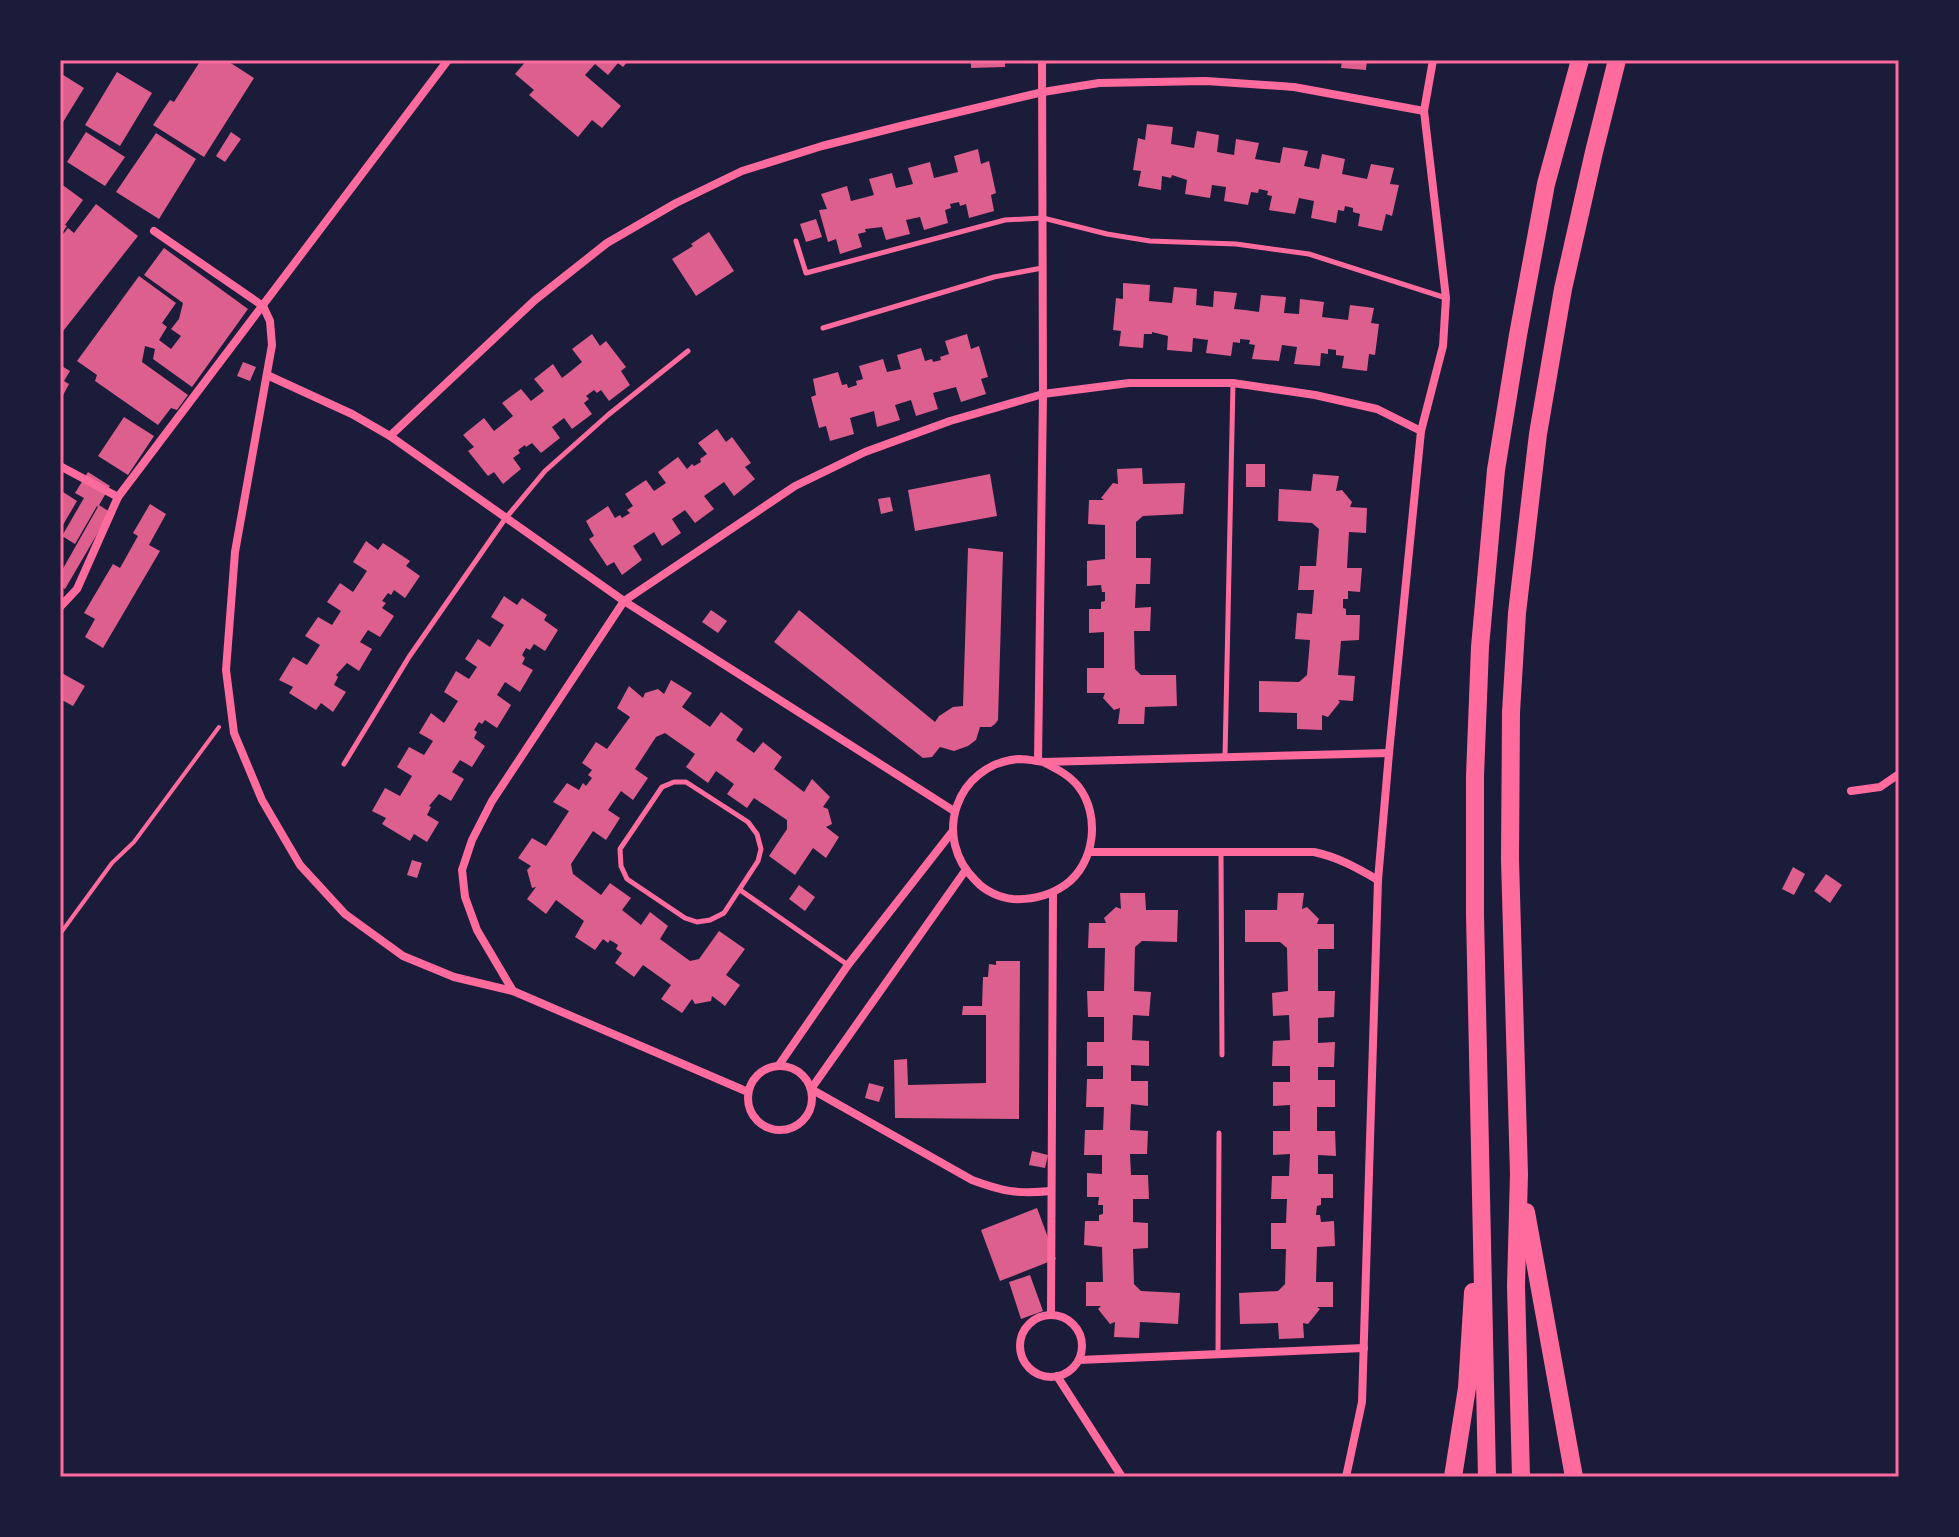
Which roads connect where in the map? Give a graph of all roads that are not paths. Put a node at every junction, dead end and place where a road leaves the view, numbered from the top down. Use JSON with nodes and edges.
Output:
{"nodes":[{"id":1,"x":448,"y":60,"type":"edge"},
{"id":2,"x":1042,"y":60,"type":"edge"},
{"id":3,"x":1433,"y":60,"type":"edge"},
{"id":4,"x":1580,"y":60,"type":"edge"},
{"id":5,"x":1617,"y":60,"type":"edge"},
{"id":6,"x":1043,"y":92,"type":"junction"},
{"id":7,"x":1424,"y":111,"type":"junction"},
{"id":8,"x":1043,"y":218,"type":"junction"},
{"id":9,"x":154,"y":231,"type":"dead end"},
{"id":10,"x":796,"y":241,"type":"dead end"},
{"id":11,"x":1043,"y":268,"type":"junction"},
{"id":12,"x":1446,"y":298,"type":"junction"},
{"id":13,"x":263,"y":306,"type":"junction"},
{"id":14,"x":823,"y":328,"type":"dead end"},
{"id":15,"x":688,"y":351,"type":"dead end"},
{"id":16,"x":267,"y":375,"type":"junction"},
{"id":17,"x":1233,"y":383,"type":"junction"},
{"id":18,"x":1043,"y":394,"type":"junction"},
{"id":19,"x":1421,"y":431,"type":"junction"},
{"id":20,"x":390,"y":436,"type":"junction"},
{"id":21,"x":60,"y":466,"type":"edge"},
{"id":22,"x":118,"y":497,"type":"junction"},
{"id":23,"x":505,"y":519,"type":"junction"},
{"id":24,"x":624,"y":601,"type":"junction"},
{"id":25,"x":60,"y":607,"type":"edge"},
{"id":26,"x":1389,"y":753,"type":"junction"},
{"id":27,"x":1225,"y":758,"type":"junction"},
{"id":28,"x":1041,"y":762,"type":"junction"},
{"id":29,"x":344,"y":764,"type":"dead end"},
{"id":30,"x":1899,"y":774,"type":"edge"},
{"id":31,"x":1851,"y":791,"type":"dead end"},
{"id":32,"x":954,"y":811,"type":"junction"},
{"id":33,"x":952,"y":832,"type":"junction"},
{"id":34,"x":1089,"y":852,"type":"junction"},
{"id":35,"x":1221,"y":853,"type":"junction"},
{"id":36,"x":965,"y":871,"type":"junction"},
{"id":37,"x":1378,"y":880,"type":"junction"},
{"id":38,"x":740,"y":890,"type":"junction"},
{"id":39,"x":1053,"y":893,"type":"junction"},
{"id":40,"x":848,"y":965,"type":"junction"},
{"id":41,"x":513,"y":991,"type":"junction"},
{"id":42,"x":1222,"y":1055,"type":"dead end"},
{"id":43,"x":779,"y":1065,"type":"junction"},
{"id":44,"x":811,"y":1089,"type":"junction"},
{"id":45,"x":748,"y":1092,"type":"junction"},
{"id":46,"x":1219,"y":1133,"type":"dead end"},
{"id":47,"x":1481,"y":1162,"type":"junction"},
{"id":48,"x":1519,"y":1174,"type":"junction"},
{"id":49,"x":1051,"y":1191,"type":"junction"},
{"id":50,"x":1051,"y":1314,"type":"junction"},
{"id":51,"x":1364,"y":1348,"type":"junction"},
{"id":52,"x":1218,"y":1354,"type":"junction"},
{"id":53,"x":1079,"y":1360,"type":"junction"},
{"id":54,"x":1057,"y":1376,"type":"junction"},
{"id":55,"x":1122,"y":1477,"type":"edge"},
{"id":56,"x":1346,"y":1477,"type":"edge"},
{"id":57,"x":1453,"y":1477,"type":"edge"},
{"id":58,"x":1487,"y":1477,"type":"edge"},
{"id":59,"x":1521,"y":1477,"type":"edge"},
{"id":60,"x":1574,"y":1477,"type":"edge"}],
"edges":[{"from":1,"to":13,"type":"street"},
{"from":2,"to":6,"type":"street"},
{"from":3,"to":7,"type":"street"},
{"from":4,"to":47,"type":"highway"},
{"from":5,"to":48,"type":"highway"},
{"from":6,"to":7,"type":"street"},
{"from":6,"to":8,"type":"street"},
{"from":6,"to":20,"type":"street"},
{"from":7,"to":12,"type":"street"},
{"from":8,"to":10,"type":"lane"},
{"from":8,"to":11,"type":"street"},
{"from":8,"to":12,"type":"lane"},
{"from":9,"to":13,"type":"street"},
{"from":11,"to":14,"type":"lane"},
{"from":11,"to":18,"type":"street"},
{"from":12,"to":19,"type":"street"},
{"from":13,"to":16,"type":"street"},
{"from":13,"to":22,"type":"street"},
{"from":15,"to":23,"type":"lane"},
{"from":16,"to":20,"type":"street"},
{"from":16,"to":41,"type":"street"},
{"from":17,"to":18,"type":"street"},
{"from":17,"to":19,"type":"street"},
{"from":17,"to":27,"type":"lane"},
{"from":18,"to":24,"type":"street"},
{"from":18,"to":28,"type":"street"},
{"from":19,"to":26,"type":"street"},
{"from":20,"to":23,"type":"street"},
{"from":21,"to":22,"type":"street"},
{"from":22,"to":25,"type":"street"},
{"from":23,"to":24,"type":"street"},
{"from":23,"to":29,"type":"lane"},
{"from":24,"to":32,"type":"street"},
{"from":24,"to":41,"type":"street"},
{"from":26,"to":27,"type":"street"},
{"from":26,"to":37,"type":"street"},
{"from":27,"to":28,"type":"street"},
{"from":28,"to":32,"type":"street"},
{"from":28,"to":34,"type":"street"},
{"from":30,"to":31,"type":"street"},
{"from":32,"to":33,"type":"street"},
{"from":33,"to":36,"type":"street"},
{"from":33,"to":40,"type":"street"},
{"from":34,"to":35,"type":"street"},
{"from":34,"to":39,"type":"street"},
{"from":35,"to":37,"type":"street"},
{"from":35,"to":42,"type":"lane"},
{"from":36,"to":39,"type":"street"},
{"from":36,"to":44,"type":"street"},
{"from":37,"to":51,"type":"street"},
{"from":38,"to":38,"type":"lane"},
{"from":38,"to":40,"type":"lane"},
{"from":39,"to":49,"type":"street"},
{"from":40,"to":43,"type":"street"},
{"from":41,"to":45,"type":"street"},
{"from":43,"to":44,"type":"street"},
{"from":43,"to":45,"type":"street"},
{"from":44,"to":45,"type":"street"},
{"from":44,"to":49,"type":"street"},
{"from":46,"to":52,"type":"lane"},
{"from":47,"to":57,"type":"highway"},
{"from":47,"to":58,"type":"highway"},
{"from":48,"to":59,"type":"highway"},
{"from":48,"to":60,"type":"highway"},
{"from":49,"to":50,"type":"street"},
{"from":50,"to":53,"type":"street"},
{"from":50,"to":54,"type":"street"},
{"from":51,"to":52,"type":"street"},
{"from":51,"to":56,"type":"street"},
{"from":52,"to":53,"type":"street"},
{"from":53,"to":54,"type":"street"},
{"from":54,"to":55,"type":"street"}]}
